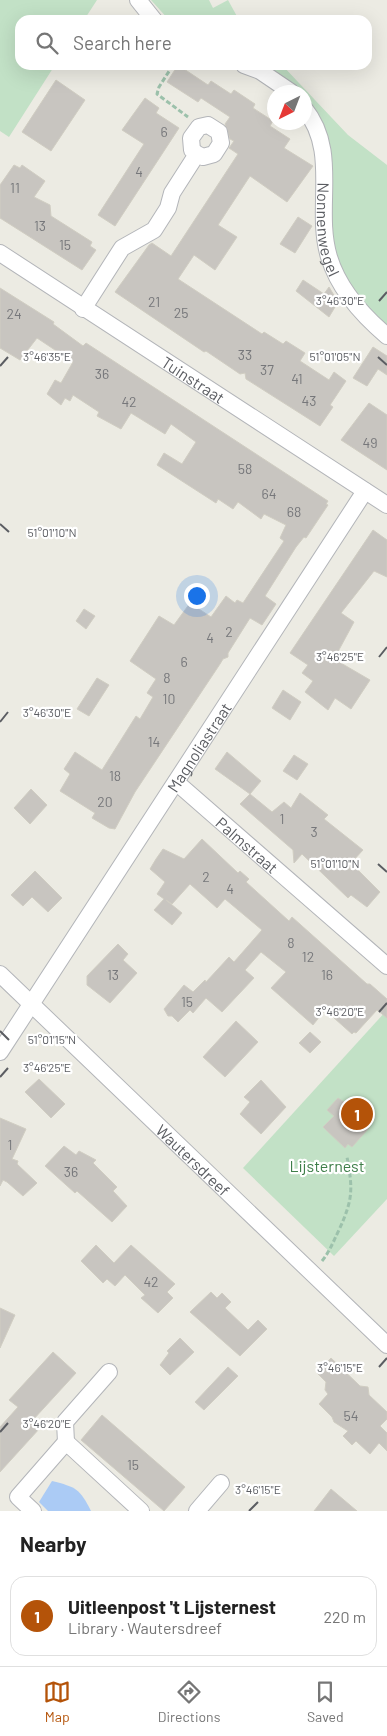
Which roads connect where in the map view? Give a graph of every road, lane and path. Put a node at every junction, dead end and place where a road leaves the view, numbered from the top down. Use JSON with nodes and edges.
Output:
{"nodes":[{"id":1,"x":138,"y":0,"type":"edge"},
{"id":2,"x":150,"y":15,"type":"edge"},
{"id":3,"x":170,"y":70,"type":"edge"},
{"id":4,"x":254,"y":70,"type":"edge"},
{"id":5,"x":281,"y":85,"type":"edge"},
{"id":6,"x":312,"y":121,"type":"edge"},
{"id":7,"x":198,"y":127,"type":"junction"},
{"id":8,"x":197,"y":154,"type":"junction"},
{"id":9,"x":0,"y":253,"type":"edge"},
{"id":10,"x":83,"y":309,"type":"junction"},
{"id":11,"x":387,"y":336,"type":"edge"},
{"id":12,"x":365,"y":491,"type":"junction"},
{"id":13,"x":387,"y":506,"type":"edge"},
{"id":14,"x":176,"y":782,"type":"junction"},
{"id":15,"x":387,"y":966,"type":"edge"},
{"id":16,"x":0,"y":974,"type":"edge"},
{"id":17,"x":31,"y":1004,"type":"junction"},
{"id":18,"x":0,"y":1052,"type":"edge"},
{"id":19,"x":347,"y":1157,"type":"dead end"},
{"id":20,"x":311,"y":1272,"type":"junction"},
{"id":21,"x":387,"y":1345,"type":"edge"},
{"id":22,"x":109,"y":1372,"type":"dead end"},
{"id":23,"x":66,"y":1442,"type":"junction"},
{"id":24,"x":221,"y":1483,"type":"dead end"},
{"id":25,"x":33,"y":1511,"type":"edge"},
{"id":26,"x":141,"y":1511,"type":"edge"},
{"id":27,"x":197,"y":1511,"type":"edge"}],
"edges":[{"from":1,"to":2,"type":"street"},
{"from":3,"to":7,"type":"path"},
{"from":4,"to":5,"type":"street"},
{"from":6,"to":11,"type":"street","name":"Nonnenwegel"},
{"from":7,"to":8,"type":"street"},
{"from":7,"to":8,"type":"street"},
{"from":8,"to":10,"type":"street"},
{"from":9,"to":10,"type":"street","name":"Tuinstraat"},
{"from":10,"to":12,"type":"street","name":"Tuinstraat"},
{"from":12,"to":13,"type":"street","name":"Tuinstraat"},
{"from":12,"to":14,"type":"street","name":"Magnoliastraat"},
{"from":14,"to":15,"type":"street","name":"Palmstraat"},
{"from":14,"to":17,"type":"street","name":"Magnoliastraat"},
{"from":16,"to":17,"type":"street","name":"Wautersdreef"},
{"from":17,"to":18,"type":"street","name":"Magnoliastraat"},
{"from":17,"to":20,"type":"street","name":"Wautersdreef"},
{"from":19,"to":20,"type":"path"},
{"from":20,"to":21,"type":"street","name":"Wautersdreef"},
{"from":22,"to":23,"type":"street"},
{"from":23,"to":25,"type":"street"},
{"from":23,"to":26,"type":"street"},
{"from":24,"to":27,"type":"street"}]}
